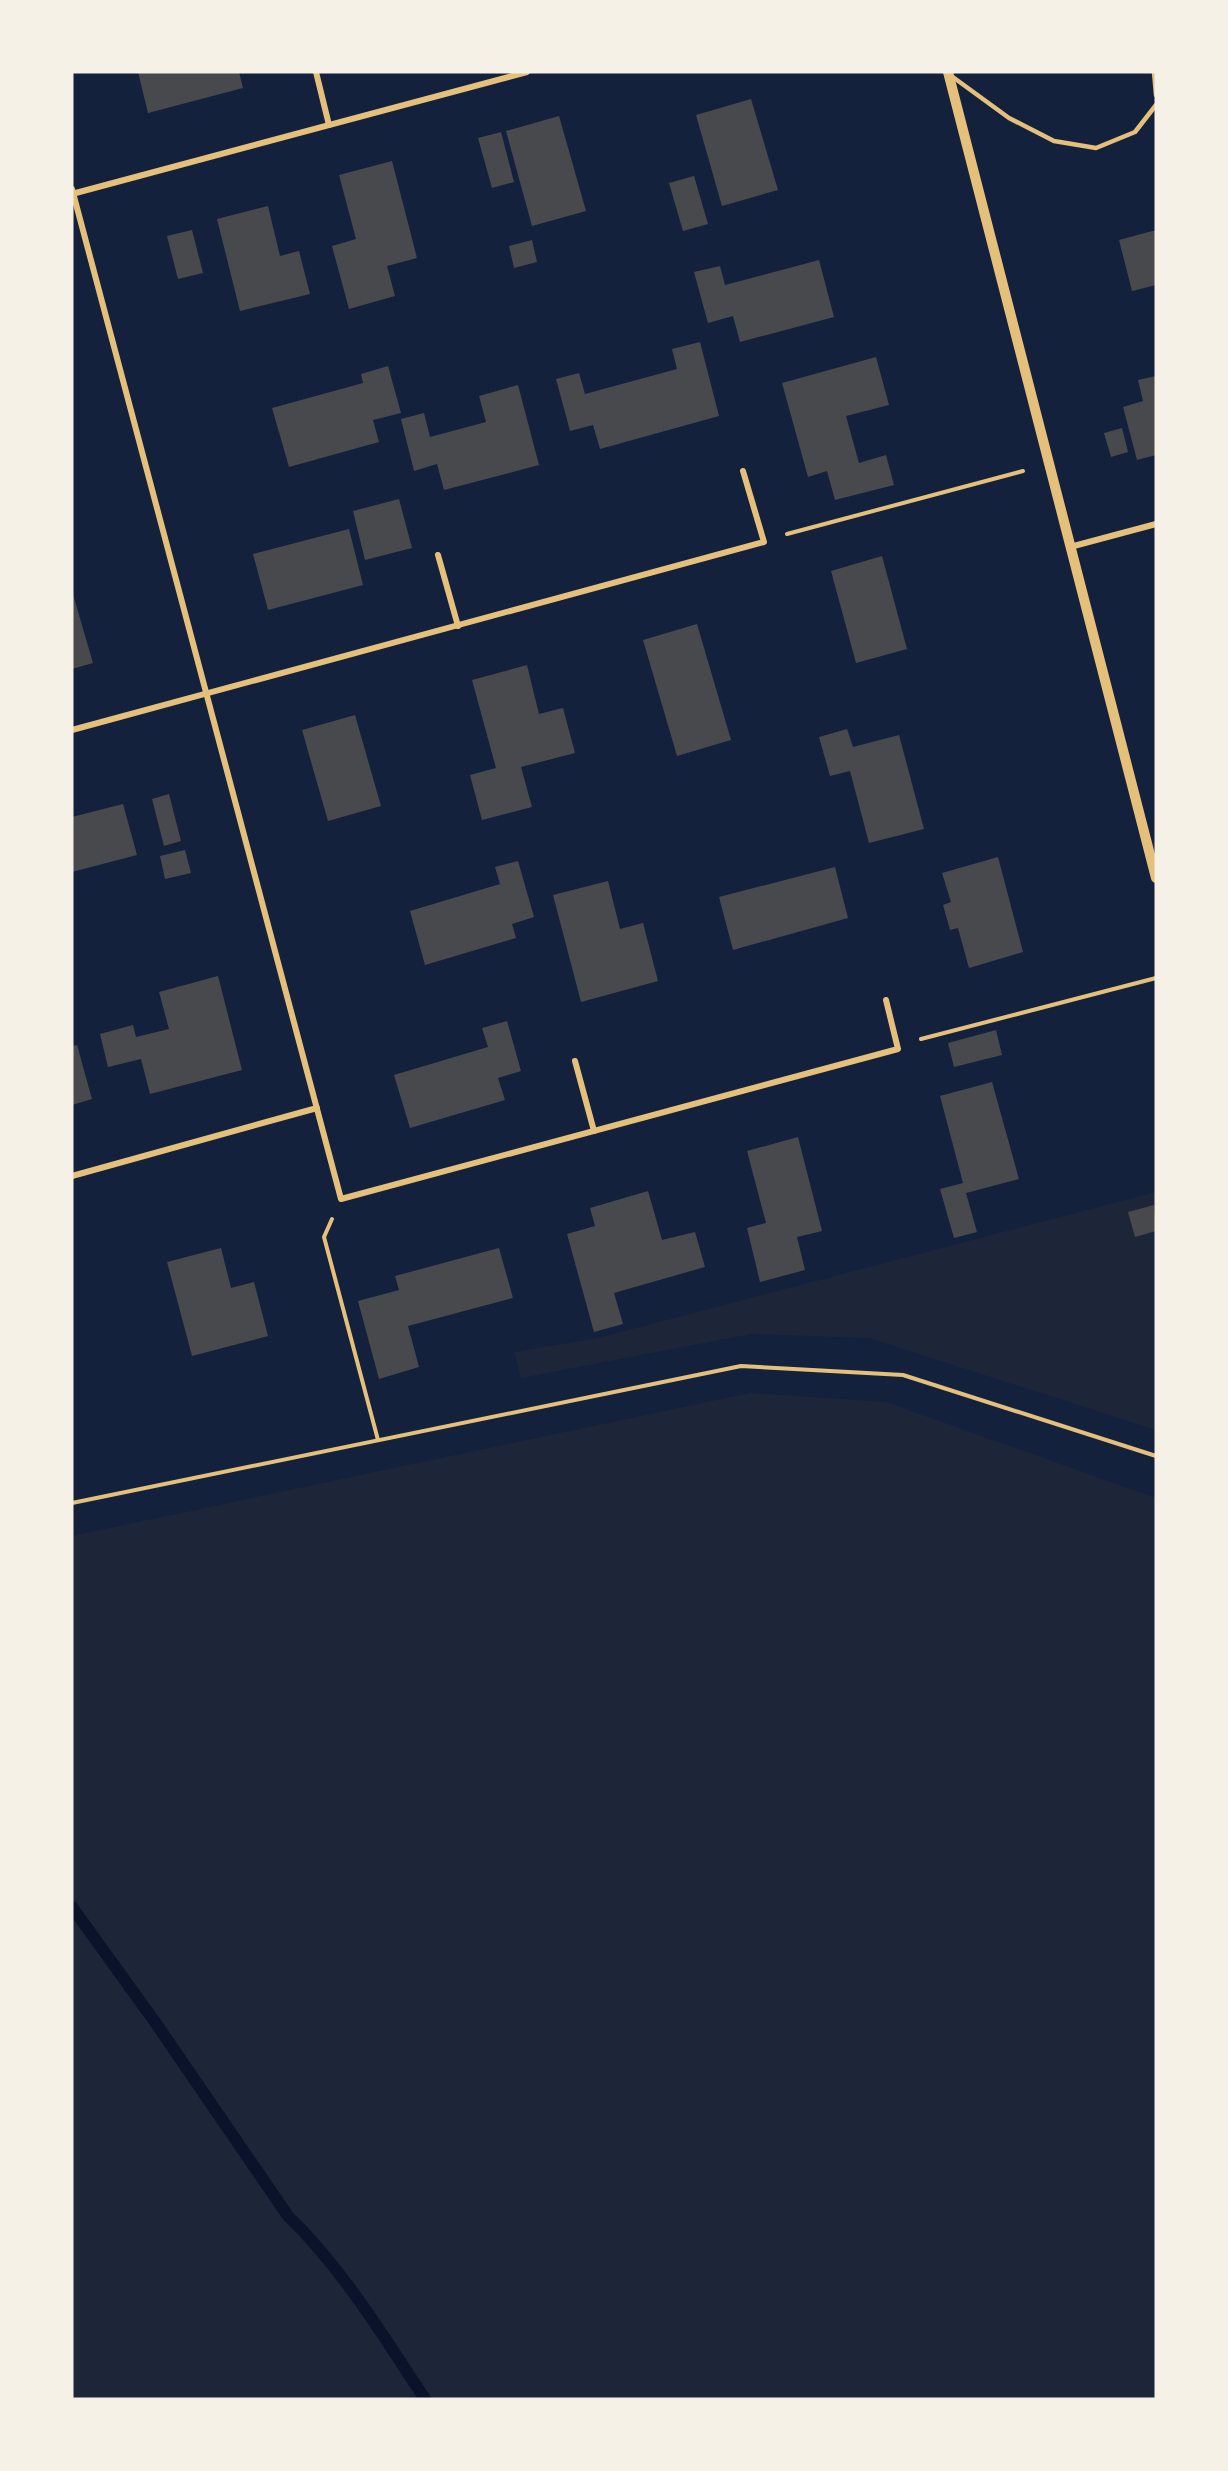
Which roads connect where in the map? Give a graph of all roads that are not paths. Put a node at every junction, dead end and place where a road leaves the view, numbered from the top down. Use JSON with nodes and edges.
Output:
{"nodes":[{"id":1,"x":316,"y":72,"type":"edge"},
{"id":2,"x":526,"y":72,"type":"edge"},
{"id":3,"x":1154,"y":72,"type":"edge"},
{"id":4,"x":948,"y":73,"type":"edge"},
{"id":5,"x":1156,"y":95,"type":"edge"},
{"id":6,"x":1156,"y":105,"type":"edge"},
{"id":7,"x":329,"y":125,"type":"junction"},
{"id":8,"x":72,"y":192,"type":"edge"},
{"id":9,"x":744,"y":471,"type":"dead end"},
{"id":10,"x":1156,"y":524,"type":"edge"},
{"id":11,"x":1070,"y":548,"type":"junction"},
{"id":12,"x":438,"y":555,"type":"dead end"},
{"id":13,"x":458,"y":626,"type":"junction"},
{"id":14,"x":207,"y":694,"type":"junction"},
{"id":15,"x":72,"y":730,"type":"edge"},
{"id":16,"x":1156,"y":878,"type":"edge"},
{"id":17,"x":886,"y":1000,"type":"dead end"},
{"id":18,"x":575,"y":1061,"type":"dead end"},
{"id":19,"x":317,"y":1108,"type":"junction"},
{"id":20,"x":594,"y":1131,"type":"junction"},
{"id":21,"x":72,"y":1176,"type":"edge"}],
"edges":[{"from":1,"to":7,"type":"street"},
{"from":2,"to":7,"type":"street"},
{"from":3,"to":5,"type":"lane"},
{"from":4,"to":6,"type":"lane"},
{"from":4,"to":11,"type":"street"},
{"from":7,"to":8,"type":"street"},
{"from":8,"to":14,"type":"street"},
{"from":9,"to":13,"type":"street"},
{"from":10,"to":11,"type":"street"},
{"from":11,"to":16,"type":"street"},
{"from":12,"to":13,"type":"street"},
{"from":13,"to":14,"type":"street"},
{"from":14,"to":15,"type":"street"},
{"from":14,"to":19,"type":"street"},
{"from":17,"to":20,"type":"street"},
{"from":18,"to":20,"type":"street"},
{"from":19,"to":20,"type":"street"},
{"from":19,"to":21,"type":"street"}]}
